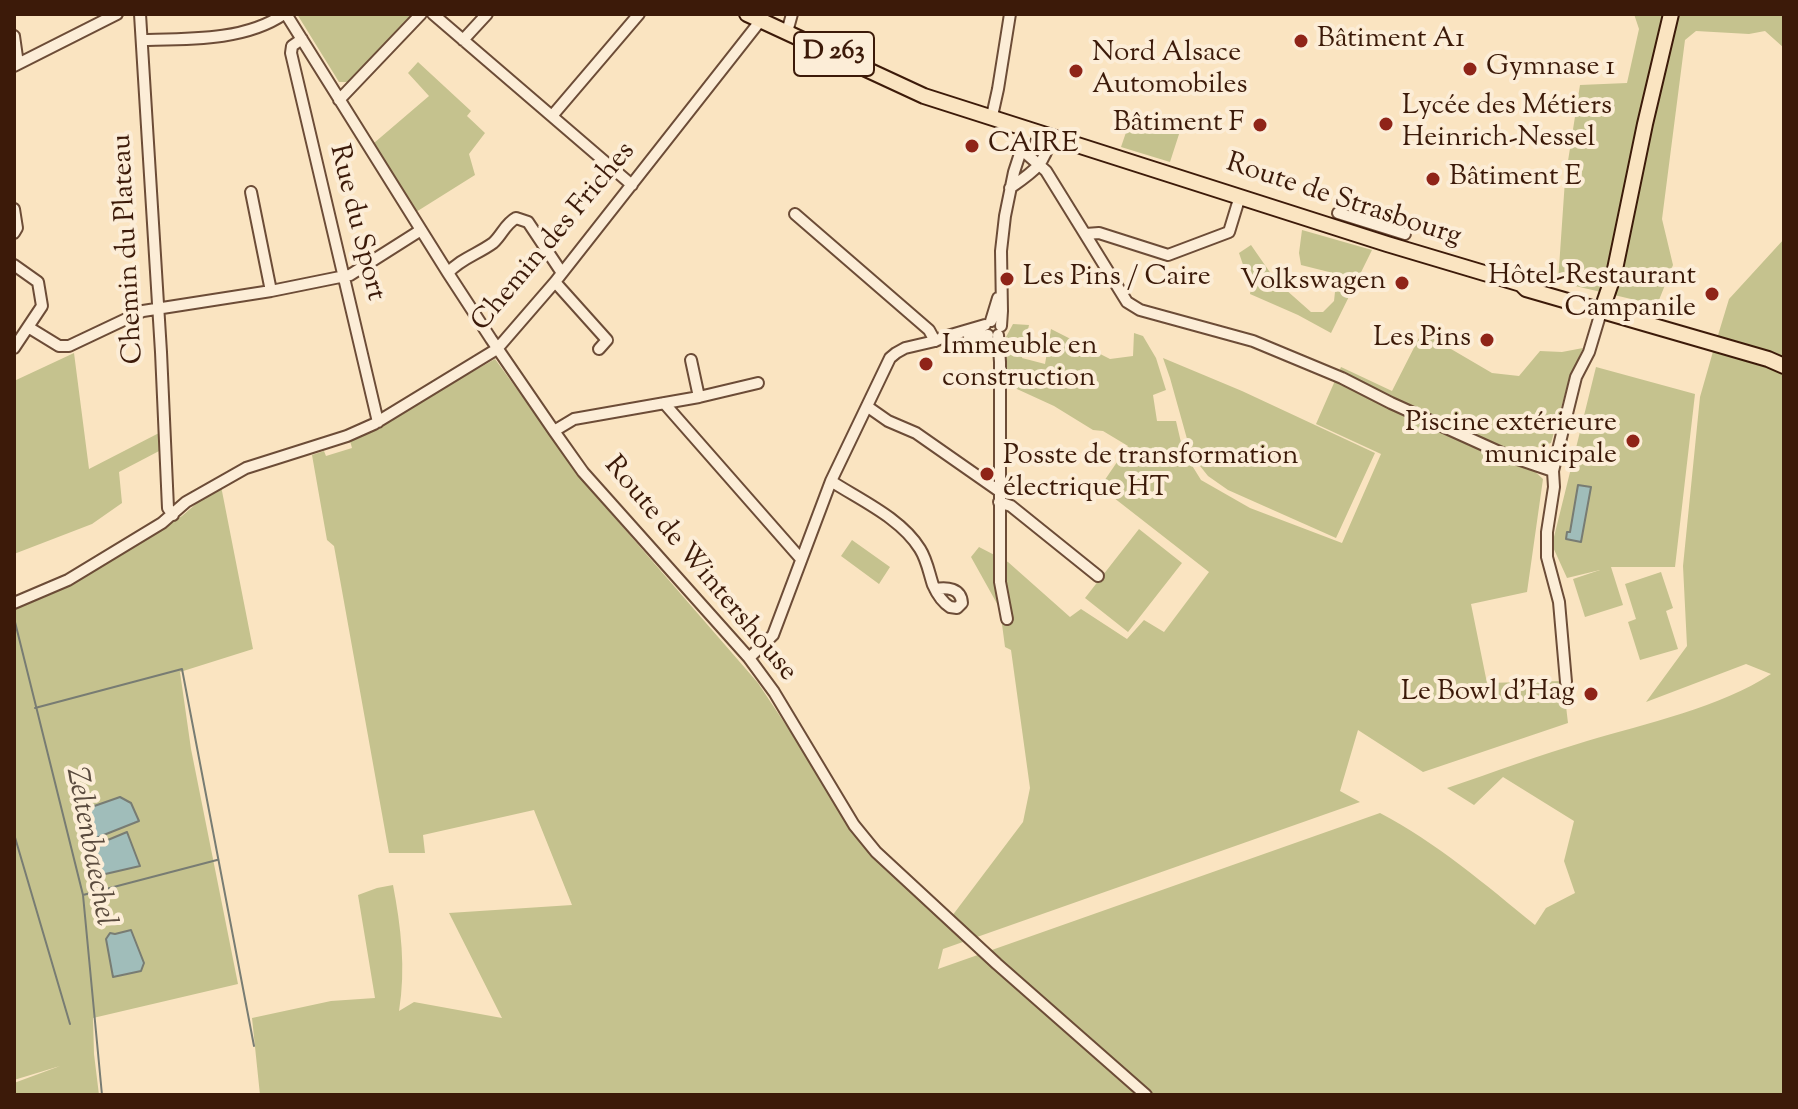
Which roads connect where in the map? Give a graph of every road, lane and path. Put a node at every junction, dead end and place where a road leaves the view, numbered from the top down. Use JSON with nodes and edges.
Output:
{"nodes":[{"id":1,"x":117,"y":14,"type":"edge"},
{"id":2,"x":140,"y":14,"type":"edge"},
{"id":3,"x":285,"y":14,"type":"edge"},
{"id":4,"x":421,"y":14,"type":"edge"},
{"id":5,"x":433,"y":14,"type":"edge"},
{"id":6,"x":487,"y":14,"type":"edge"},
{"id":7,"x":639,"y":14,"type":"edge"},
{"id":8,"x":792,"y":14,"type":"edge"},
{"id":9,"x":1010,"y":14,"type":"edge"},
{"id":10,"x":1671,"y":14,"type":"edge"},
{"id":11,"x":754,"y":17,"type":"edge"},
{"id":12,"x":787,"y":32,"type":"junction"},
{"id":13,"x":14,"y":36,"type":"edge"},
{"id":14,"x":302,"y":39,"type":"junction"},
{"id":15,"x":142,"y":40,"type":"junction"},
{"id":16,"x":463,"y":40,"type":"junction"},
{"id":17,"x":16,"y":65,"type":"edge"},
{"id":18,"x":339,"y":100,"type":"junction"},
{"id":19,"x":552,"y":116,"type":"junction"},
{"id":20,"x":992,"y":116,"type":"junction"},
{"id":21,"x":1028,"y":129,"type":"junction"},
{"id":22,"x":1051,"y":136,"type":"junction"},
{"id":23,"x":1022,"y":150,"type":"junction"},
{"id":24,"x":1040,"y":166,"type":"junction"},
{"id":25,"x":632,"y":185,"type":"junction"},
{"id":26,"x":1010,"y":188,"type":"junction"},
{"id":27,"x":251,"y":192,"type":"dead end"},
{"id":28,"x":1240,"y":196,"type":"junction"},
{"id":29,"x":14,"y":209,"type":"edge"},
{"id":30,"x":1338,"y":213,"type":"dead end"},
{"id":31,"x":795,"y":214,"type":"dead end"},
{"id":32,"x":421,"y":230,"type":"junction"},
{"id":33,"x":14,"y":233,"type":"edge"},
{"id":34,"x":1086,"y":234,"type":"junction"},
{"id":35,"x":1405,"y":234,"type":"dead end"},
{"id":36,"x":14,"y":265,"type":"edge"},
{"id":37,"x":448,"y":273,"type":"junction"},
{"id":38,"x":343,"y":276,"type":"junction"},
{"id":39,"x":559,"y":277,"type":"junction"},
{"id":40,"x":271,"y":291,"type":"junction"},
{"id":41,"x":1602,"y":308,"type":"junction"},
{"id":42,"x":158,"y":310,"type":"junction"},
{"id":43,"x":28,"y":327,"type":"junction"},
{"id":44,"x":992,"y":330,"type":"junction"},
{"id":45,"x":1716,"y":341,"type":"junction"},
{"id":46,"x":932,"y":342,"type":"junction"},
{"id":47,"x":14,"y":348,"type":"edge"},
{"id":48,"x":497,"y":349,"type":"junction"},
{"id":49,"x":599,"y":349,"type":"dead end"},
{"id":50,"x":1784,"y":358,"type":"edge"},
{"id":51,"x":691,"y":360,"type":"dead end"},
{"id":52,"x":1784,"y":366,"type":"edge"},
{"id":53,"x":758,"y":383,"type":"dead end"},
{"id":54,"x":699,"y":397,"type":"junction"},
{"id":55,"x":682,"y":400,"type":"junction"},
{"id":56,"x":664,"y":403,"type":"junction"},
{"id":57,"x":868,"y":407,"type":"junction"},
{"id":58,"x":378,"y":422,"type":"junction"},
{"id":59,"x":685,"y":427,"type":"junction"},
{"id":60,"x":554,"y":431,"type":"junction"},
{"id":61,"x":1553,"y":471,"type":"junction"},
{"id":62,"x":831,"y":481,"type":"junction"},
{"id":63,"x":999,"y":496,"type":"junction"},
{"id":64,"x":173,"y":515,"type":"junction"},
{"id":65,"x":801,"y":559,"type":"junction"},
{"id":66,"x":1098,"y":576,"type":"dead end"},
{"id":67,"x":935,"y":589,"type":"dead end"},
{"id":68,"x":14,"y":603,"type":"edge"},
{"id":69,"x":1007,"y":619,"type":"dead end"},
{"id":70,"x":749,"y":658,"type":"junction"},
{"id":71,"x":1566,"y":682,"type":"dead end"},
{"id":72,"x":1146,"y":1095,"type":"edge"}],
"edges":[{"from":1,"to":17,"type":"street"},
{"from":2,"to":15,"type":"street","name":"Chemin du Plateau"},
{"from":3,"to":14,"type":"street","name":"Route de Wintershouse"},
{"from":3,"to":15,"type":"street"},
{"from":4,"to":18,"type":"street"},
{"from":5,"to":16,"type":"street"},
{"from":6,"to":16,"type":"street"},
{"from":7,"to":19,"type":"street"},
{"from":8,"to":12,"type":"street"},
{"from":9,"to":20,"type":"street"},
{"from":10,"to":41,"type":"main road"},
{"from":11,"to":12,"type":"main road","name":"Route de Strasbourg","number":"D 263"},
{"from":11,"to":25,"type":"street","name":"Chemin des Friches"},
{"from":12,"to":20,"type":"main road","name":"Route de Strasbourg","number":"D 263"},
{"from":13,"to":17,"type":"street"},
{"from":14,"to":18,"type":"street","name":"Route de Wintershouse"},
{"from":14,"to":38,"type":"street","name":"Rue du Sport"},
{"from":15,"to":42,"type":"street","name":"Chemin du Plateau"},
{"from":16,"to":19,"type":"street"},
{"from":18,"to":32,"type":"street","name":"Route de Wintershouse"},
{"from":19,"to":25,"type":"street"},
{"from":20,"to":21,"type":"main road","name":"Route de Strasbourg","number":"D 263"},
{"from":21,"to":22,"type":"main road","name":"Route de Strasbourg","number":"D 263"},
{"from":21,"to":23,"type":"street"},
{"from":22,"to":24,"type":"street"},
{"from":22,"to":28,"type":"main road","name":"Route de Strasbourg","number":"D 263"},
{"from":23,"to":24,"type":"street"},
{"from":23,"to":26,"type":"street"},
{"from":24,"to":26,"type":"street"},
{"from":24,"to":34,"type":"street"},
{"from":25,"to":39,"type":"street","name":"Chemin des Friches"},
{"from":26,"to":44,"type":"street"},
{"from":27,"to":40,"type":"street"},
{"from":28,"to":34,"type":"street"},
{"from":28,"to":41,"type":"main road","name":"Route de Strasbourg","number":"D 263"},
{"from":29,"to":33,"type":"street"},
{"from":30,"to":35,"type":"street"},
{"from":31,"to":46,"type":"street"},
{"from":32,"to":37,"type":"street","name":"Route de Wintershouse"},
{"from":32,"to":38,"type":"street"},
{"from":34,"to":61,"type":"street"},
{"from":36,"to":43,"type":"street"},
{"from":37,"to":39,"type":"street"},
{"from":37,"to":48,"type":"street","name":"Route de Wintershouse"},
{"from":38,"to":40,"type":"street"},
{"from":38,"to":58,"type":"street","name":"Rue du Sport"},
{"from":39,"to":48,"type":"street","name":"Chemin des Friches"},
{"from":39,"to":49,"type":"street"},
{"from":40,"to":42,"type":"street"},
{"from":41,"to":45,"type":"main road","name":"Route de Strasbourg","number":"D 263"},
{"from":41,"to":61,"type":"street"},
{"from":42,"to":43,"type":"street"},
{"from":42,"to":64,"type":"street","name":"Chemin du Plateau"},
{"from":43,"to":47,"type":"street"},
{"from":44,"to":46,"type":"street"},
{"from":44,"to":63,"type":"street"},
{"from":45,"to":50,"type":"main road","name":"Route de Strasbourg","number":"D 263"},
{"from":45,"to":52,"type":"main road","name":"Route de Strasbourg","number":"D 263"},
{"from":46,"to":57,"type":"street"},
{"from":48,"to":58,"type":"street","name":"Chemin des Friches"},
{"from":48,"to":60,"type":"street","name":"Route de Wintershouse"},
{"from":51,"to":54,"type":"street"},
{"from":53,"to":54,"type":"street"},
{"from":54,"to":55,"type":"street"},
{"from":55,"to":56,"type":"street"},
{"from":55,"to":59,"type":"street"},
{"from":56,"to":59,"type":"street"},
{"from":56,"to":60,"type":"street"},
{"from":57,"to":62,"type":"street"},
{"from":57,"to":63,"type":"street"},
{"from":58,"to":64,"type":"street","name":"Chemin des Friches"},
{"from":59,"to":65,"type":"street"},
{"from":60,"to":70,"type":"street","name":"Route de Wintershouse"},
{"from":61,"to":71,"type":"street"},
{"from":62,"to":65,"type":"street"},
{"from":62,"to":67,"type":"street"},
{"from":63,"to":66,"type":"street"},
{"from":63,"to":69,"type":"street"},
{"from":64,"to":68,"type":"street","name":"Chemin des Friches"},
{"from":65,"to":70,"type":"street"},
{"from":70,"to":72,"type":"street","name":"Route de Wintershouse"}]}
